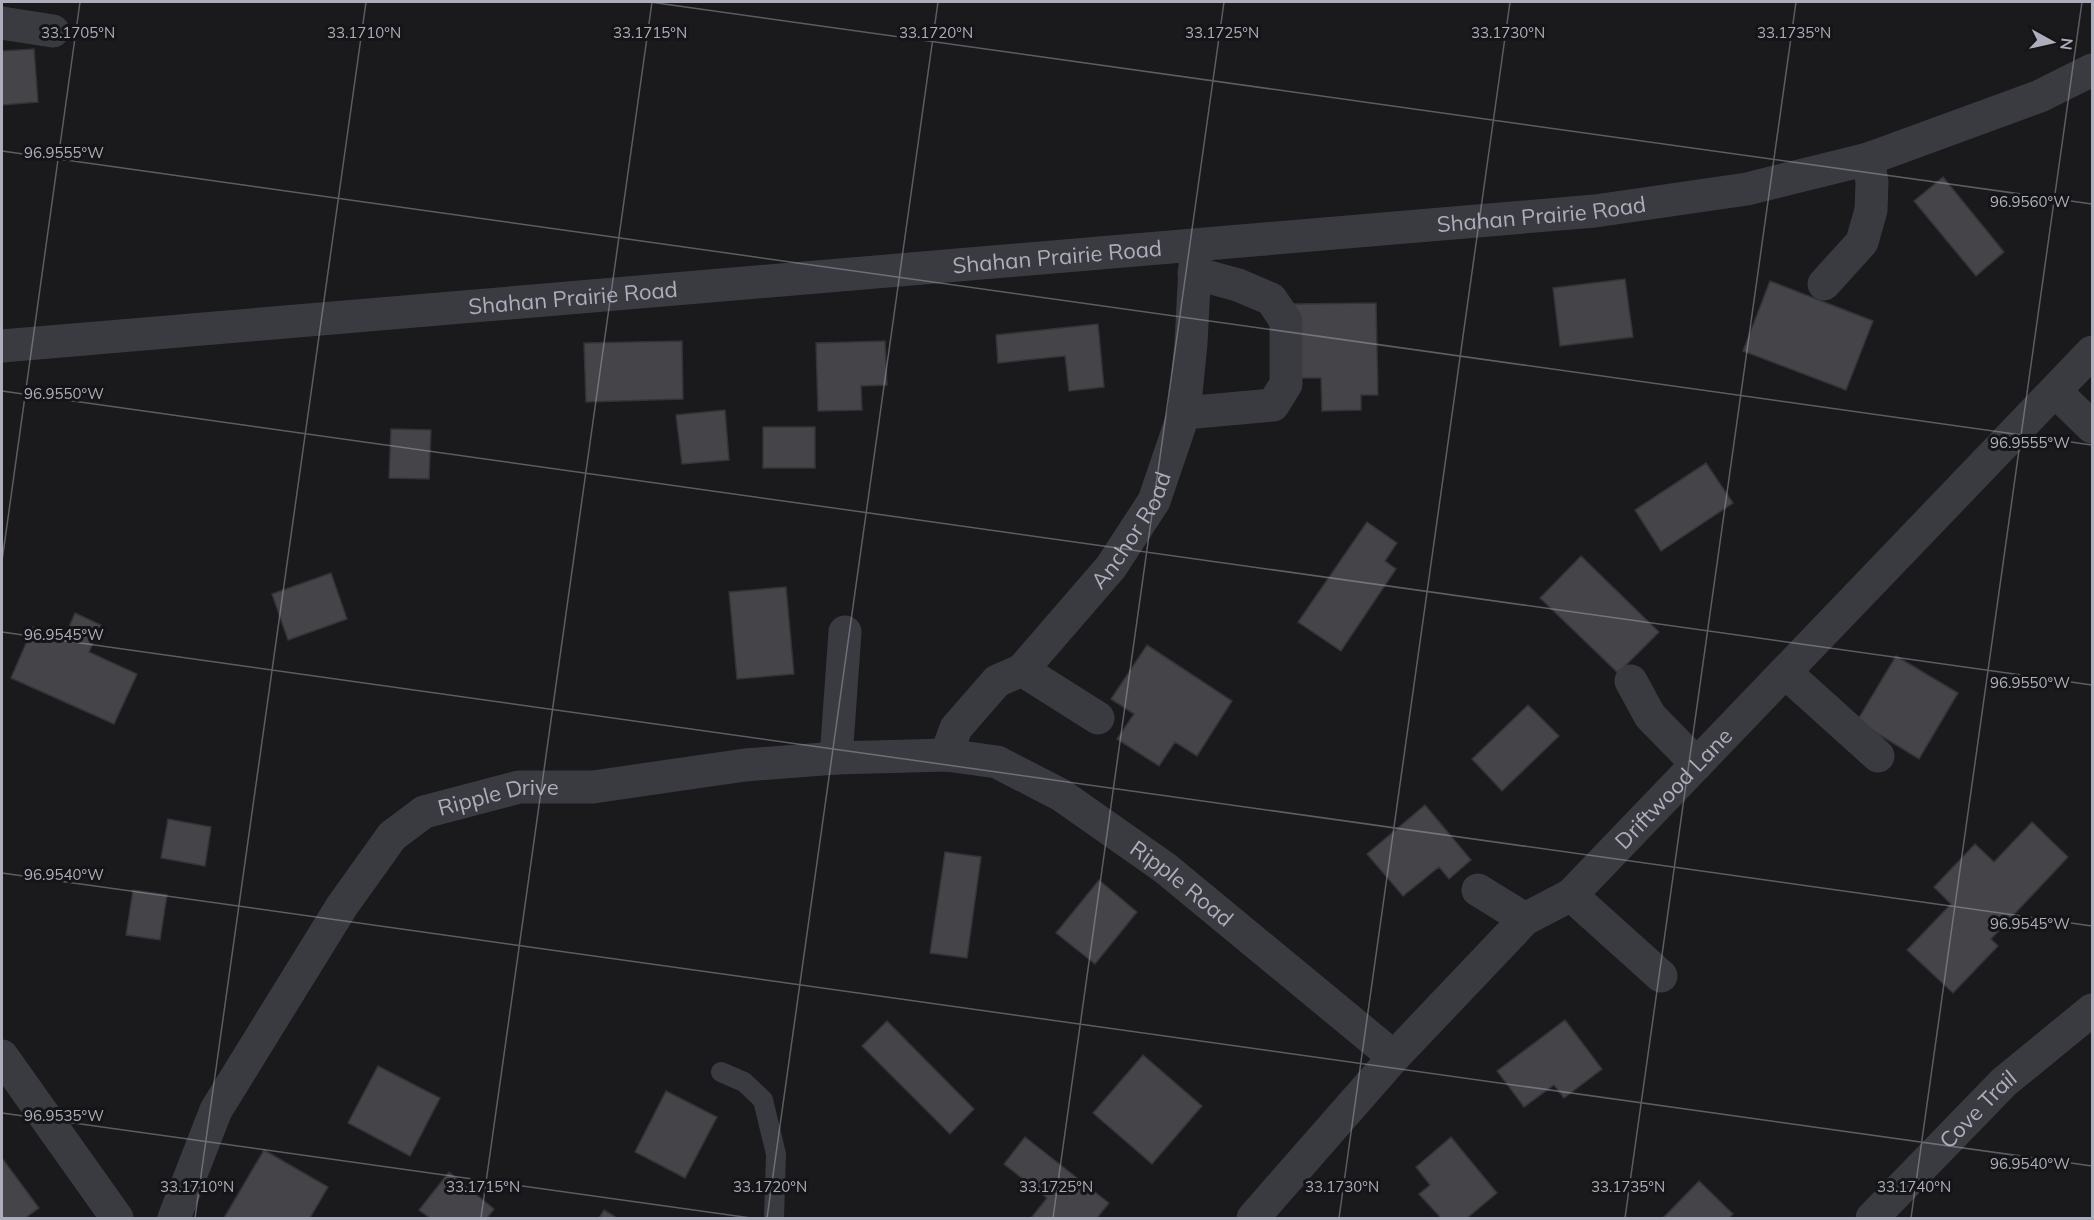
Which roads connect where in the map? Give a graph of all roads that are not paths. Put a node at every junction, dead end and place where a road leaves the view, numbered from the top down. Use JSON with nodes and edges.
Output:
{"nodes":[{"id":1,"x":2,"y":23,"type":"edge"},
{"id":2,"x":53,"y":31,"type":"dead end"},
{"id":3,"x":2092,"y":70,"type":"edge"},
{"id":4,"x":1868,"y":159,"type":"junction"},
{"id":5,"x":1195,"y":260,"type":"junction"},
{"id":6,"x":1824,"y":284,"type":"dead end"},
{"id":7,"x":2,"y":344,"type":"edge"},
{"id":8,"x":2092,"y":352,"type":"edge"},
{"id":9,"x":2056,"y":392,"type":"junction"},
{"id":10,"x":1184,"y":413,"type":"junction"},
{"id":11,"x":2092,"y":427,"type":"edge"},
{"id":12,"x":844,"y":632,"type":"dead end"},
{"id":13,"x":1022,"y":670,"type":"junction"},
{"id":14,"x":1785,"y":672,"type":"junction"},
{"id":15,"x":1630,"y":681,"type":"dead end"},
{"id":16,"x":1098,"y":718,"type":"dead end"},
{"id":17,"x":946,"y":755,"type":"junction"},
{"id":18,"x":1878,"y":756,"type":"dead end"},
{"id":19,"x":836,"y":758,"type":"junction"},
{"id":20,"x":1697,"y":764,"type":"junction"},
{"id":21,"x":1478,"y":890,"type":"dead end"},
{"id":22,"x":1571,"y":895,"type":"junction"},
{"id":23,"x":1525,"y":919,"type":"junction"},
{"id":24,"x":1660,"y":976,"type":"dead end"},
{"id":25,"x":2092,"y":1010,"type":"edge"},
{"id":26,"x":1394,"y":1057,"type":"junction"},
{"id":27,"x":6,"y":1072,"type":"edge"},
{"id":28,"x":721,"y":1072,"type":"dead end"},
{"id":29,"x":117,"y":1218,"type":"edge"},
{"id":30,"x":174,"y":1218,"type":"edge"},
{"id":31,"x":774,"y":1218,"type":"edge"},
{"id":32,"x":1252,"y":1218,"type":"edge"},
{"id":33,"x":1872,"y":1218,"type":"edge"}],
"edges":[{"from":1,"to":2,"type":"street"},
{"from":3,"to":4,"type":"street","name":"Shahan Prairie Road"},
{"from":4,"to":5,"type":"street","name":"Shahan Prairie Road"},
{"from":4,"to":6,"type":"street"},
{"from":5,"to":7,"type":"street","name":"Shahan Prairie Road"},
{"from":5,"to":10,"type":"street","name":"Anchor Road"},
{"from":5,"to":10,"type":"street"},
{"from":8,"to":9,"type":"street","name":"Driftwood Lane"},
{"from":9,"to":11,"type":"street"},
{"from":9,"to":14,"type":"street","name":"Driftwood Lane"},
{"from":10,"to":13,"type":"street","name":"Anchor Road"},
{"from":12,"to":19,"type":"street"},
{"from":13,"to":16,"type":"street"},
{"from":13,"to":17,"type":"street","name":"Anchor Road"},
{"from":14,"to":18,"type":"street"},
{"from":14,"to":20,"type":"street","name":"Driftwood Lane"},
{"from":15,"to":20,"type":"street"},
{"from":17,"to":19,"type":"street","name":"Ripple Drive"},
{"from":17,"to":26,"type":"street","name":"Ripple Road"},
{"from":19,"to":30,"type":"street","name":"Ripple Drive"},
{"from":20,"to":22,"type":"street","name":"Driftwood Lane"},
{"from":21,"to":23,"type":"street"},
{"from":22,"to":23,"type":"street","name":"Driftwood Lane"},
{"from":22,"to":24,"type":"street"},
{"from":23,"to":26,"type":"street","name":"Driftwood Lane"},
{"from":25,"to":33,"type":"street","name":"Cove Trail"},
{"from":26,"to":32,"type":"street","name":"Driftwood Lane"},
{"from":27,"to":29,"type":"street"},
{"from":28,"to":31,"type":"lane"}]}
